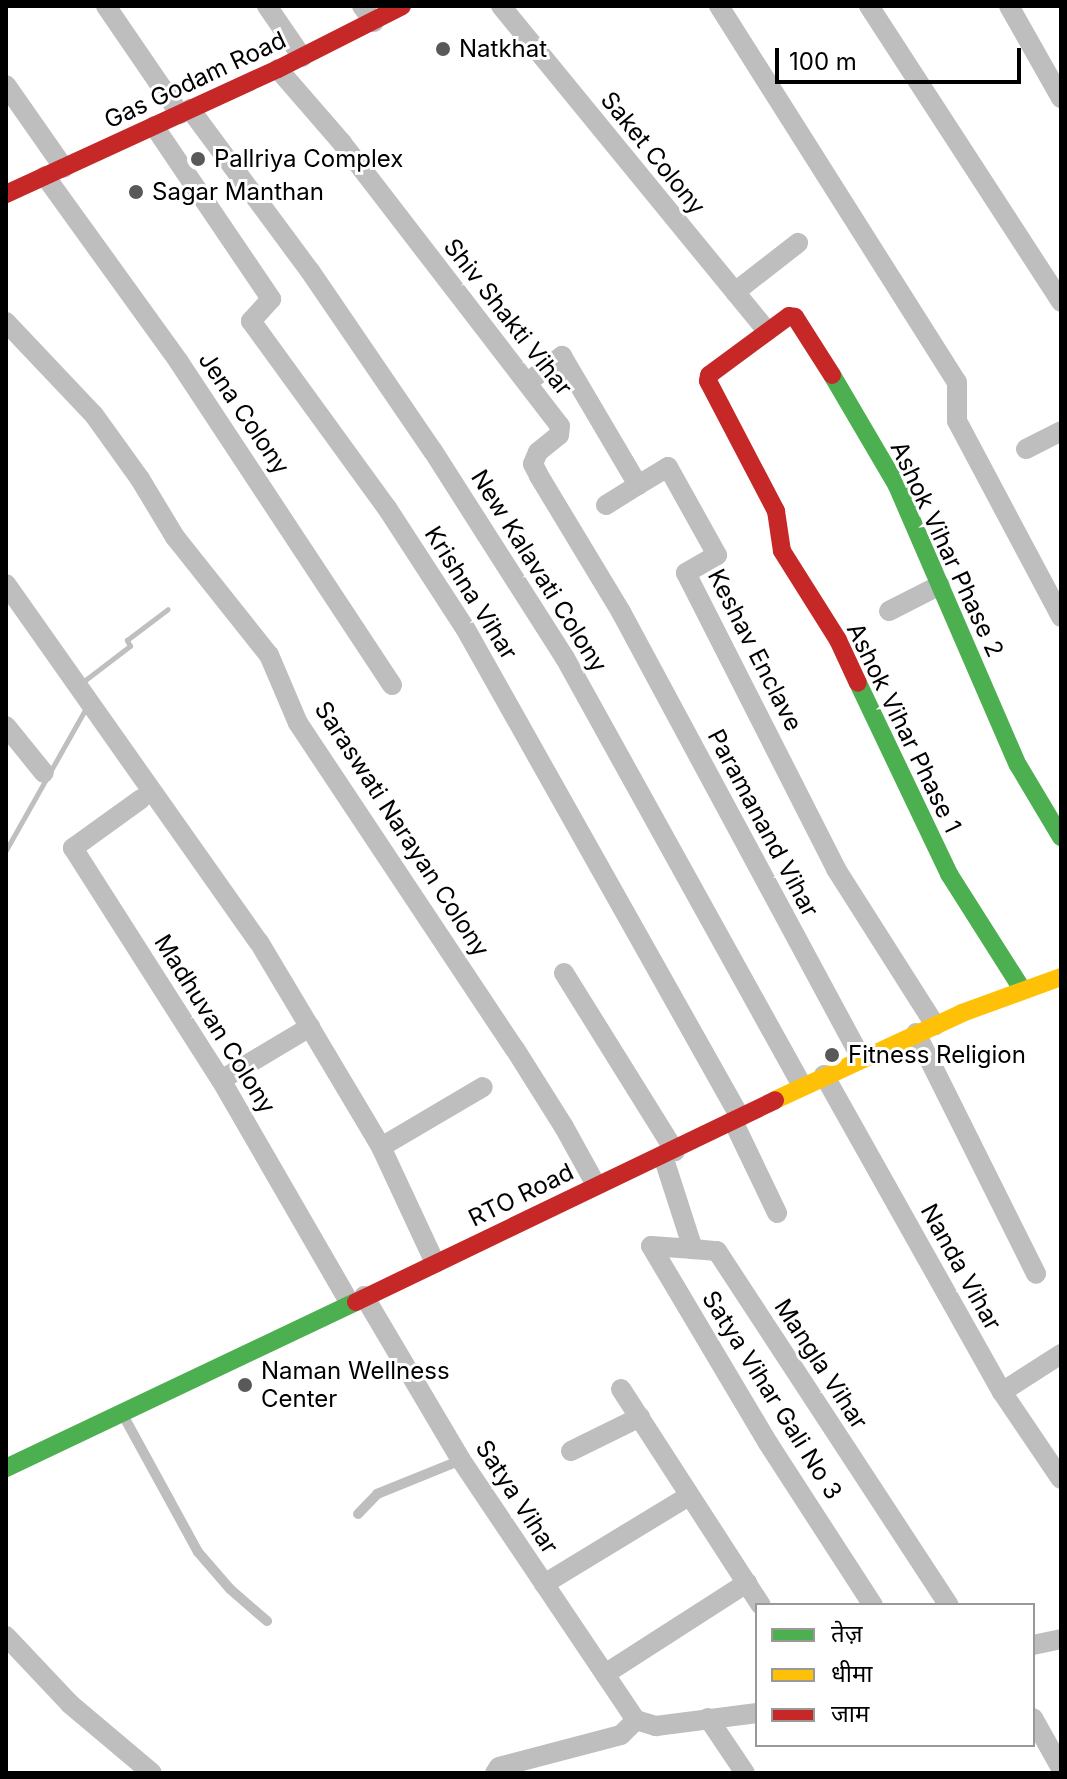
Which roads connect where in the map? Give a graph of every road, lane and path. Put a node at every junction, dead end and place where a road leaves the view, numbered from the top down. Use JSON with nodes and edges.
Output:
{"nodes":[{"id":1,"x":106,"y":6,"type":"edge"},
{"id":2,"x":267,"y":6,"type":"edge"},
{"id":3,"x":402,"y":6,"type":"edge"},
{"id":4,"x":501,"y":6,"type":"edge"},
{"id":5,"x":719,"y":6,"type":"edge"},
{"id":6,"x":869,"y":6,"type":"edge"},
{"id":7,"x":1009,"y":6,"type":"edge"},
{"id":8,"x":368,"y":14,"type":"edge"},
{"id":9,"x":302,"y":57,"type":"junction"},
{"id":10,"x":278,"y":69,"type":"junction"},
{"id":11,"x":6,"y":85,"type":"edge"},
{"id":12,"x":1061,"y":98,"type":"edge"},
{"id":13,"x":185,"y":112,"type":"junction"},
{"id":14,"x":154,"y":126,"type":"junction"},
{"id":15,"x":54,"y":172,"type":"junction"},
{"id":16,"x":6,"y":194,"type":"edge"},
{"id":17,"x":798,"y":243,"type":"dead end"},
{"id":18,"x":735,"y":292,"type":"junction"},
{"id":19,"x":1061,"y":302,"type":"edge"},
{"id":20,"x":6,"y":322,"type":"edge"},
{"id":21,"x":767,"y":331,"type":"junction"},
{"id":22,"x":528,"y":382,"type":"junction"},
{"id":23,"x":1061,"y":431,"type":"edge"},
{"id":24,"x":1026,"y":449,"type":"dead end"},
{"id":25,"x":638,"y":485,"type":"junction"},
{"id":26,"x":606,"y":505,"type":"dead end"},
{"id":27,"x":6,"y":584,"type":"edge"},
{"id":28,"x":940,"y":585,"type":"junction"},
{"id":29,"x":889,"y":611,"type":"dead end"},
{"id":30,"x":621,"y":612,"type":"joint"},
{"id":31,"x":1061,"y":617,"type":"edge"},
{"id":32,"x":392,"y":685,"type":"dead end"},
{"id":33,"x":6,"y":726,"type":"edge"},
{"id":34,"x":44,"y":773,"type":"dead end"},
{"id":35,"x":141,"y":799,"type":"dead end"},
{"id":36,"x":1061,"y":837,"type":"edge"},
{"id":37,"x":564,"y":973,"type":"dead end"},
{"id":38,"x":1061,"y":977,"type":"edge"},
{"id":39,"x":1022,"y":989,"type":"junction"},
{"id":40,"x":310,"y":1027,"type":"junction"},
{"id":41,"x":926,"y":1029,"type":"junction"},
{"id":42,"x":861,"y":1058,"type":"junction"},
{"id":43,"x":824,"y":1075,"type":"junction"},
{"id":44,"x":221,"y":1080,"type":"junction"},
{"id":45,"x":802,"y":1086,"type":"junction"},
{"id":46,"x":483,"y":1087,"type":"dead end"},
{"id":47,"x":736,"y":1119,"type":"junction"},
{"id":48,"x":381,"y":1147,"type":"junction"},
{"id":49,"x":669,"y":1153,"type":"junction"},
{"id":50,"x":596,"y":1185,"type":"junction"},
{"id":51,"x":777,"y":1213,"type":"dead end"},
{"id":52,"x":693,"y":1249,"type":"junction"},
{"id":53,"x":435,"y":1263,"type":"junction"},
{"id":54,"x":1036,"y":1274,"type":"dead end"},
{"id":55,"x":357,"y":1300,"type":"junction"},
{"id":56,"x":1061,"y":1354,"type":"edge"},
{"id":57,"x":621,"y":1389,"type":"dead end"},
{"id":58,"x":1002,"y":1392,"type":"junction"},
{"id":59,"x":122,"y":1412,"type":"junction"},
{"id":60,"x":640,"y":1417,"type":"junction"},
{"id":61,"x":571,"y":1451,"type":"dead end"},
{"id":62,"x":461,"y":1460,"type":"junction"},
{"id":63,"x":6,"y":1468,"type":"edge"},
{"id":64,"x":1061,"y":1479,"type":"edge"},
{"id":65,"x":689,"y":1496,"type":"junction"},
{"id":66,"x":358,"y":1514,"type":"dead end"},
{"id":67,"x":747,"y":1583,"type":"junction"},
{"id":68,"x":544,"y":1584,"type":"junction"},
{"id":69,"x":760,"y":1603,"type":"edge"},
{"id":70,"x":872,"y":1603,"type":"edge"},
{"id":71,"x":948,"y":1603,"type":"edge"},
{"id":72,"x":267,"y":1621,"type":"dead end"},
{"id":73,"x":6,"y":1636,"type":"edge"},
{"id":74,"x":1061,"y":1639,"type":"edge"},
{"id":75,"x":1035,"y":1645,"type":"edge"},
{"id":76,"x":605,"y":1674,"type":"junction"},
{"id":77,"x":755,"y":1713,"type":"edge"},
{"id":78,"x":708,"y":1718,"type":"junction"},
{"id":79,"x":636,"y":1720,"type":"junction"},
{"id":80,"x":1035,"y":1722,"type":"edge"},
{"id":81,"x":1061,"y":1768,"type":"edge"},
{"id":82,"x":152,"y":1773,"type":"edge"},
{"id":83,"x":495,"y":1773,"type":"edge"},
{"id":84,"x":745,"y":1773,"type":"edge"}],
"edges":[{"from":1,"to":13,"type":"street","name":"New Kalavati Colony"},
{"from":2,"to":9,"type":"street"},
{"from":3,"to":8,"type":"street","name":"Gas Godam Road"},
{"from":4,"to":18,"type":"street","name":"Saket Colony"},
{"from":5,"to":31,"type":"street"},
{"from":6,"to":19,"type":"street"},
{"from":7,"to":12,"type":"street"},
{"from":8,"to":9,"type":"street","name":"Gas Godam Road"},
{"from":9,"to":10,"type":"street","name":"Gas Godam Road"},
{"from":10,"to":13,"type":"street","name":"Gas Godam Road"},
{"from":10,"to":22,"type":"street","name":"Shiv Shakti Vihar"},
{"from":11,"to":15,"type":"street","name":"Jena Colony"},
{"from":13,"to":14,"type":"street","name":"Gas Godam Road"},
{"from":13,"to":45,"type":"street","name":"New Kalavati Colony"},
{"from":14,"to":15,"type":"street","name":"Gas Godam Road"},
{"from":14,"to":47,"type":"street","name":"Krishna Vihar"},
{"from":15,"to":16,"type":"street","name":"Gas Godam Road"},
{"from":15,"to":32,"type":"street","name":"Jena Colony"},
{"from":17,"to":18,"type":"street"},
{"from":18,"to":21,"type":"street","name":"Saket Colony"},
{"from":20,"to":50,"type":"street","name":"Saraswati Narayan Colony"},
{"from":21,"to":28,"type":"street","name":"Ashok Vihar Phase 2"},
{"from":21,"to":39,"type":"street","name":"Ashok Vihar Phase 1"},
{"from":22,"to":25,"type":"street"},
{"from":22,"to":30,"type":"street","name":"Shiv Shakti Vihar"},
{"from":23,"to":24,"type":"street"},
{"from":25,"to":26,"type":"street"},
{"from":25,"to":41,"type":"street","name":"Keshav Enclave"},
{"from":27,"to":40,"type":"street"},
{"from":28,"to":29,"type":"street"},
{"from":28,"to":36,"type":"street","name":"Ashok Vihar Phase 2"},
{"from":30,"to":42,"type":"street","name":"Paramanand Vihar"},
{"from":33,"to":34,"type":"street"},
{"from":35,"to":44,"type":"street","name":"Madhuvan Colony"},
{"from":37,"to":49,"type":"street"},
{"from":38,"to":39,"type":"street","name":"RTO Road"},
{"from":39,"to":41,"type":"street","name":"RTO Road"},
{"from":40,"to":44,"type":"street"},
{"from":40,"to":48,"type":"street"},
{"from":41,"to":42,"type":"street","name":"RTO Road"},
{"from":41,"to":54,"type":"street"},
{"from":42,"to":43,"type":"street","name":"RTO Road"},
{"from":43,"to":45,"type":"street","name":"RTO Road"},
{"from":43,"to":58,"type":"street","name":"Nanda Vihar"},
{"from":44,"to":55,"type":"street","name":"Madhuvan Colony"},
{"from":45,"to":47,"type":"street","name":"RTO Road"},
{"from":46,"to":48,"type":"street"},
{"from":47,"to":49,"type":"street","name":"RTO Road"},
{"from":47,"to":51,"type":"street"},
{"from":48,"to":53,"type":"street"},
{"from":49,"to":50,"type":"street","name":"RTO Road"},
{"from":49,"to":52,"type":"street"},
{"from":50,"to":53,"type":"street","name":"RTO Road"},
{"from":52,"to":70,"type":"street","name":"Satya Vihar Gali No 3"},
{"from":52,"to":71,"type":"street","name":"Mangla Vihar"},
{"from":53,"to":55,"type":"street","name":"RTO Road"},
{"from":55,"to":59,"type":"street","name":"RTO Road"},
{"from":55,"to":62,"type":"street","name":"Satya Vihar"},
{"from":56,"to":58,"type":"street"},
{"from":57,"to":60,"type":"street"},
{"from":58,"to":64,"type":"street","name":"Nanda Vihar"},
{"from":59,"to":63,"type":"street","name":"RTO Road"},
{"from":59,"to":72,"type":"lane"},
{"from":60,"to":61,"type":"street"},
{"from":60,"to":65,"type":"street"},
{"from":62,"to":66,"type":"lane"},
{"from":62,"to":68,"type":"street","name":"Satya Vihar"},
{"from":65,"to":67,"type":"street"},
{"from":65,"to":68,"type":"street"},
{"from":67,"to":69,"type":"street"},
{"from":67,"to":76,"type":"street"},
{"from":68,"to":76,"type":"street","name":"Satya Vihar"},
{"from":73,"to":82,"type":"street"},
{"from":74,"to":75,"type":"street"},
{"from":76,"to":79,"type":"street","name":"Satya Vihar"},
{"from":77,"to":78,"type":"street"},
{"from":78,"to":79,"type":"street"},
{"from":78,"to":84,"type":"street"},
{"from":79,"to":83,"type":"street"},
{"from":80,"to":81,"type":"street"}]}
